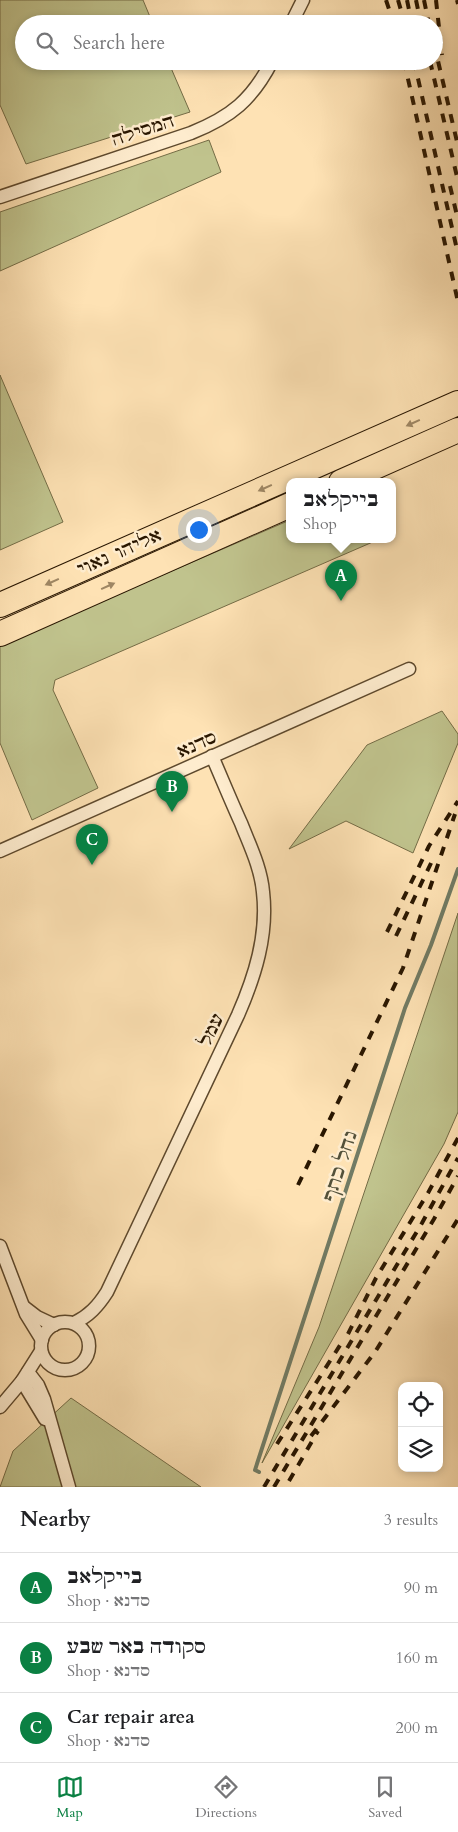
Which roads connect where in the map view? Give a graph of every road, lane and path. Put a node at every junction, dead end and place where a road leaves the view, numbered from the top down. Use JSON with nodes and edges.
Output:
{"nodes":[{"id":1,"x":303,"y":0,"type":"edge"},
{"id":2,"x":296,"y":15,"type":"edge"},
{"id":3,"x":268,"y":70,"type":"edge"},
{"id":4,"x":0,"y":196,"type":"edge"},
{"id":5,"x":458,"y":403,"type":"edge"},
{"id":6,"x":458,"y":430,"type":"edge"},
{"id":7,"x":288,"y":478,"type":"edge"},
{"id":8,"x":350,"y":478,"type":"edge"},
{"id":9,"x":286,"y":479,"type":"edge"},
{"id":10,"x":286,"y":507,"type":"edge"},
{"id":11,"x":0,"y":605,"type":"edge"},
{"id":12,"x":0,"y":634,"type":"edge"},
{"id":13,"x":409,"y":669,"type":"dead end"},
{"id":14,"x":212,"y":756,"type":"junction"},
{"id":15,"x":0,"y":851,"type":"edge"},
{"id":16,"x":0,"y":1246,"type":"edge"},
{"id":17,"x":23,"y":1305,"type":"junction"},
{"id":18,"x":98,"y":1305,"type":"junction"},
{"id":19,"x":74,"y":1323,"type":"junction"},
{"id":20,"x":54,"y":1325,"type":"junction"},
{"id":21,"x":88,"y":1337,"type":"junction"},
{"id":22,"x":41,"y":1345,"type":"junction"},
{"id":23,"x":57,"y":1369,"type":"junction"},
{"id":24,"x":27,"y":1376,"type":"junction"},
{"id":25,"x":0,"y":1407,"type":"edge"},
{"id":26,"x":69,"y":1487,"type":"edge"}],
"edges":[{"from":1,"to":2,"type":"street"},
{"from":3,"to":4,"type":"street","name":"המסילה"},
{"from":5,"to":7,"type":"highway","name":"אליהו נאוי","one_way":true},
{"from":6,"to":8,"type":"highway"},
{"from":9,"to":11,"type":"highway","name":"אליהו נאוי","one_way":true},
{"from":12,"to":10,"type":"highway","name":"אליהו נאוי","one_way":true},
{"from":13,"to":14,"type":"street","name":"סדנא"},
{"from":14,"to":15,"type":"street","name":"סדנא"},
{"from":14,"to":18,"type":"street","name":"עמל"},
{"from":16,"to":17,"type":"street"},
{"from":17,"to":20,"type":"street"},
{"from":17,"to":22,"type":"street"},
{"from":18,"to":19,"type":"street","name":"עמל"},
{"from":18,"to":21,"type":"street","name":"עמל"},
{"from":19,"to":20,"type":"street"},
{"from":19,"to":21,"type":"street"},
{"from":20,"to":22,"type":"street"},
{"from":21,"to":23,"type":"street"},
{"from":22,"to":23,"type":"street"},
{"from":22,"to":24,"type":"street"},
{"from":23,"to":24,"type":"street"},
{"from":24,"to":25,"type":"street"},
{"from":24,"to":26,"type":"street"}]}
